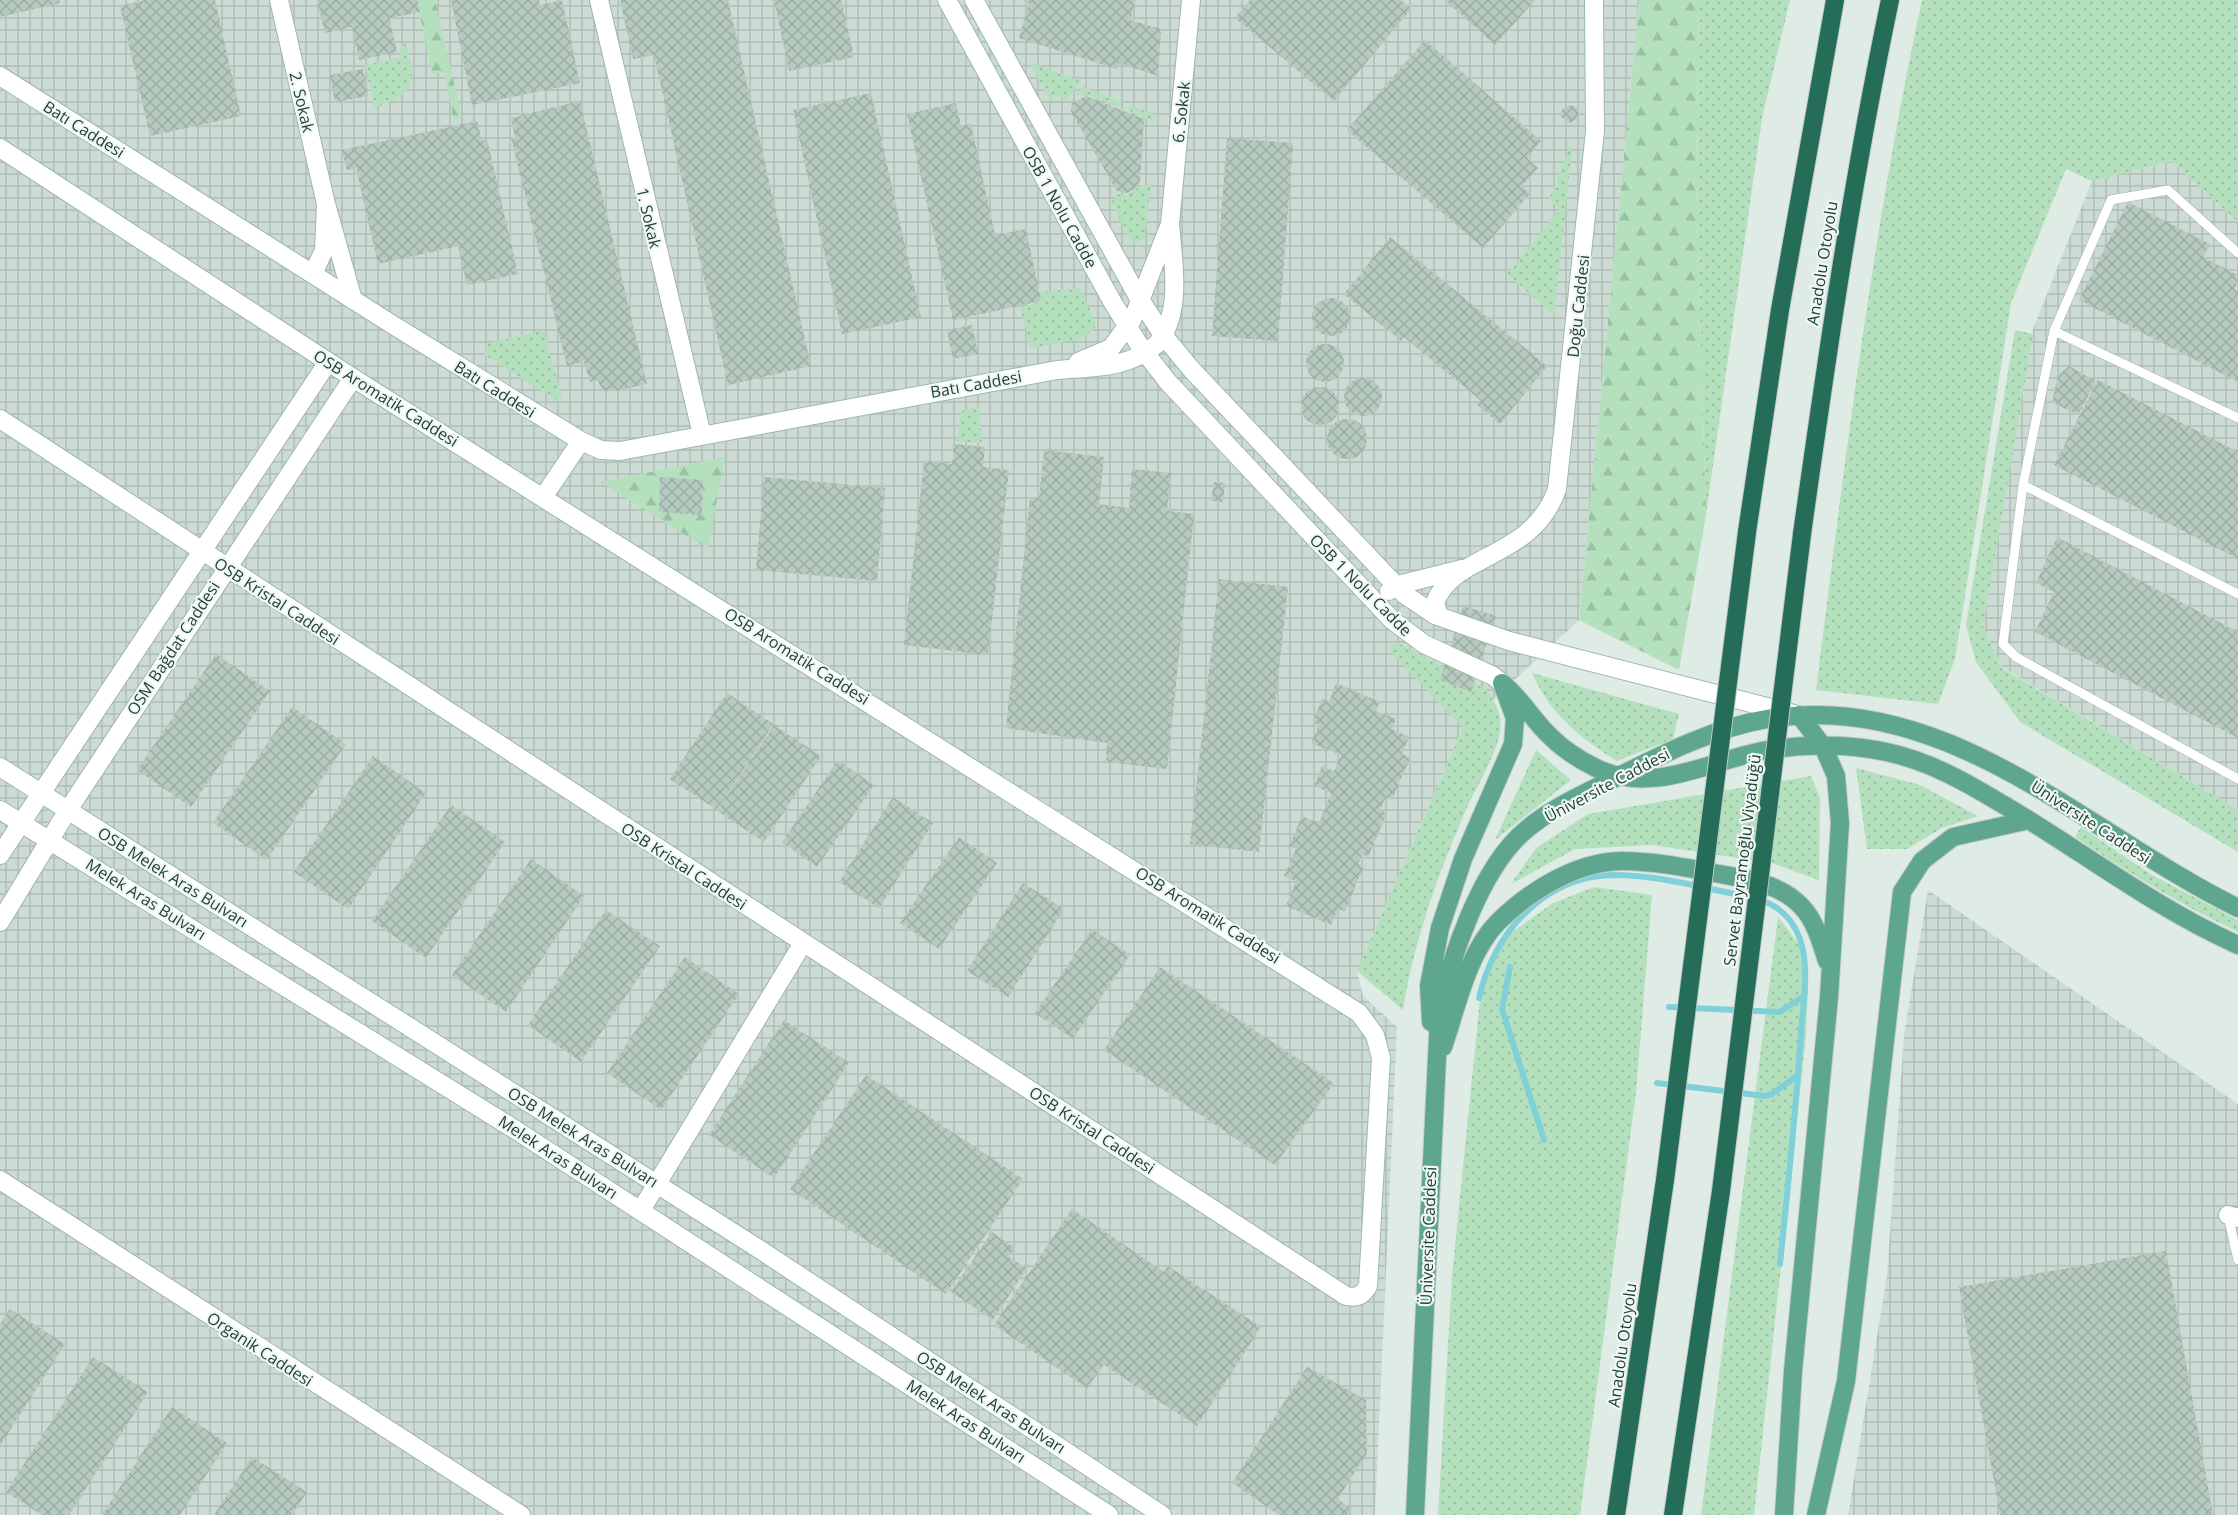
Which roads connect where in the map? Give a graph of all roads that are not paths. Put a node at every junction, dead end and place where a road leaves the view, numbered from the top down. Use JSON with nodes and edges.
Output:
{"nodes":[{"id":1,"x":279,"y":0,"type":"edge"},
{"id":2,"x":599,"y":0,"type":"edge"},
{"id":3,"x":947,"y":0,"type":"edge"},
{"id":4,"x":974,"y":0,"type":"edge"},
{"id":5,"x":1191,"y":0,"type":"edge"},
{"id":6,"x":1594,"y":0,"type":"edge"},
{"id":7,"x":1835,"y":0,"type":"edge"},
{"id":8,"x":1890,"y":0,"type":"edge"},
{"id":9,"x":0,"y":76,"type":"edge"},
{"id":10,"x":0,"y":148,"type":"edge"},
{"id":11,"x":326,"y":204,"type":"junction"},
{"id":12,"x":1170,"y":224,"type":"junction"},
{"id":13,"x":2238,"y":253,"type":"edge"},
{"id":14,"x":313,"y":274,"type":"junction"},
{"id":15,"x":353,"y":300,"type":"junction"},
{"id":16,"x":1134,"y":314,"type":"junction"},
{"id":17,"x":2054,"y":331,"type":"junction"},
{"id":18,"x":1155,"y":344,"type":"junction"},
{"id":19,"x":328,"y":362,"type":"junction"},
{"id":20,"x":1057,"y":370,"type":"junction"},
{"id":21,"x":353,"y":378,"type":"junction"},
{"id":22,"x":2238,"y":418,"type":"edge"},
{"id":23,"x":0,"y":419,"type":"edge"},
{"id":24,"x":702,"y":435,"type":"junction"},
{"id":25,"x":581,"y":441,"type":"junction"},
{"id":26,"x":2024,"y":485,"type":"junction"},
{"id":27,"x":544,"y":496,"type":"junction"},
{"id":28,"x":1802,"y":534,"type":"joint"},
{"id":29,"x":203,"y":553,"type":"junction"},
{"id":30,"x":226,"y":567,"type":"junction"},
{"id":31,"x":1470,"y":567,"type":"junction"},
{"id":32,"x":1394,"y":586,"type":"junction"},
{"id":33,"x":2238,"y":594,"type":"edge"},
{"id":34,"x":1384,"y":611,"type":"junction"},
{"id":35,"x":1439,"y":616,"type":"junction"},
{"id":36,"x":1502,"y":683,"type":"junction"},
{"id":37,"x":1799,"y":715,"type":"junction"},
{"id":38,"x":1823,"y":746,"type":"junction"},
{"id":39,"x":0,"y":767,"type":"edge"},
{"id":40,"x":1620,"y":776,"type":"junction"},
{"id":41,"x":2238,"y":779,"type":"edge"},
{"id":42,"x":39,"y":793,"type":"junction"},
{"id":43,"x":0,"y":810,"type":"edge"},
{"id":44,"x":68,"y":810,"type":"junction"},
{"id":45,"x":2029,"y":820,"type":"junction"},
{"id":46,"x":20,"y":823,"type":"junction"},
{"id":47,"x":50,"y":839,"type":"junction"},
{"id":48,"x":0,"y":855,"type":"edge"},
{"id":49,"x":2238,"y":908,"type":"edge"},
{"id":50,"x":0,"y":922,"type":"edge"},
{"id":51,"x":803,"y":944,"type":"junction"},
{"id":52,"x":2238,"y":945,"type":"edge"},
{"id":53,"x":1830,"y":973,"type":"junction"},
{"id":54,"x":1434,"y":1075,"type":"junction"},
{"id":55,"x":0,"y":1180,"type":"edge"},
{"id":56,"x":655,"y":1183,"type":"junction"},
{"id":57,"x":641,"y":1210,"type":"junction"},
{"id":58,"x":2233,"y":1217,"type":"edge"},
{"id":59,"x":2238,"y":1260,"type":"edge"},
{"id":60,"x":1368,"y":1286,"type":"joint"},
{"id":61,"x":521,"y":1515,"type":"edge"},
{"id":62,"x":1109,"y":1515,"type":"edge"},
{"id":63,"x":1162,"y":1515,"type":"edge"},
{"id":64,"x":1415,"y":1515,"type":"edge"},
{"id":65,"x":1616,"y":1515,"type":"edge"},
{"id":66,"x":1673,"y":1515,"type":"edge"},
{"id":67,"x":1784,"y":1515,"type":"edge"},
{"id":68,"x":1816,"y":1515,"type":"edge"}],
"edges":[{"from":1,"to":11,"type":"street","name":"2. Sokak"},
{"from":2,"to":24,"type":"street","name":"1. Sokak"},
{"from":3,"to":16,"type":"street","name":"OSB 1 Nolu Cadde"},
{"from":4,"to":16,"type":"street","name":"OSB 1 Nolu Cadde"},
{"from":5,"to":12,"type":"street","name":"6. Sokak"},
{"from":6,"to":31,"type":"street","name":"Doğu Caddesi"},
{"from":7,"to":65,"type":"highway","name":"Anadolu Otoyolu","bridge":true},
{"from":8,"to":28,"type":"highway","name":"Anadolu Otoyolu"},
{"from":9,"to":14,"type":"street","name":"Batı Caddesi"},
{"from":10,"to":19,"type":"street","name":"OSB Aromatik Caddesi"},
{"from":11,"to":14,"type":"street","name":"2. Sokak"},
{"from":11,"to":15,"type":"street","name":"2. Sokak"},
{"from":12,"to":16,"type":"street","name":"6. Sokak"},
{"from":12,"to":18,"type":"street","name":"6. Sokak"},
{"from":13,"to":17,"type":"lane"},
{"from":14,"to":15,"type":"street","name":"Batı Caddesi"},
{"from":15,"to":25,"type":"street","name":"Batı Caddesi"},
{"from":16,"to":18,"type":"street","name":"OSB 1 Nolu Cadde"},
{"from":16,"to":18,"type":"street","name":"OSB 1 Nolu Cadde"},
{"from":16,"to":20,"type":"street","name":"Batı Caddesi"},
{"from":17,"to":22,"type":"lane"},
{"from":17,"to":26,"type":"lane"},
{"from":18,"to":20,"type":"street","name":"Batı Caddesi"},
{"from":18,"to":32,"type":"street","name":"OSB 1 Nolu Cadde"},
{"from":18,"to":34,"type":"street","name":"OSB 1 Nolu Cadde"},
{"from":19,"to":21,"type":"street","name":"OSB Aromatik Caddesi"},
{"from":19,"to":29,"type":"street","name":"OSM Bağdat Caddesi"},
{"from":20,"to":24,"type":"street","name":"Batı Caddesi"},
{"from":21,"to":27,"type":"street","name":"OSB Aromatik Caddesi"},
{"from":21,"to":30,"type":"street","name":"OSM Bağdat Caddesi"},
{"from":23,"to":29,"type":"street","name":"OSB Kristal Caddesi"},
{"from":24,"to":25,"type":"street","name":"Batı Caddesi"},
{"from":25,"to":27,"type":"street"},
{"from":26,"to":33,"type":"lane"},
{"from":26,"to":41,"type":"lane"},
{"from":27,"to":60,"type":"street","name":"OSB Aromatik Caddesi"},
{"from":28,"to":66,"type":"highway","name":"Servet Bayramoğlu Viyadüğü","bridge":true},
{"from":29,"to":30,"type":"street","name":"OSB Kristal Caddesi"},
{"from":29,"to":42,"type":"street","name":"OSM Bağdat Caddesi"},
{"from":30,"to":44,"type":"street","name":"OSM Bağdat Caddesi"},
{"from":30,"to":51,"type":"street","name":"OSB Kristal Caddesi"},
{"from":31,"to":32,"type":"street","name":"Doğu Caddesi"},
{"from":31,"to":35,"type":"street","name":"Doğu Caddesi"},
{"from":32,"to":34,"type":"street"},
{"from":32,"to":35,"type":"street","name":"OSB 1 Nolu Cadde"},
{"from":34,"to":36,"type":"street","name":"OSB 1 Nolu Cadde"},
{"from":35,"to":37,"type":"street","name":"OSB 1 Nolu Cadde"},
{"from":36,"to":40,"type":"main road","name":"OSB 1 Nolu Cadde"},
{"from":36,"to":54,"type":"main road"},
{"from":37,"to":38,"type":"main road"},
{"from":37,"to":40,"type":"main road","name":"Üniversite Caddesi"},
{"from":37,"to":49,"type":"main road","name":"Üniversite Caddesi"},
{"from":38,"to":40,"type":"main road","name":"OSB 1 Nolu Cadde"},
{"from":38,"to":45,"type":"main road","name":"OSB 1 Nolu Cadde"},
{"from":38,"to":53,"type":"main road"},
{"from":39,"to":42,"type":"street","name":"OSB Melek Aras Bulvarı"},
{"from":40,"to":54,"type":"main road","name":"Üniversite Caddesi"},
{"from":42,"to":44,"type":"street","name":"OSB Melek Aras Bulvarı"},
{"from":42,"to":46,"type":"street","name":"OSM Bağdat Caddesi"},
{"from":43,"to":46,"type":"street","name":"Melek Aras Bulvarı"},
{"from":44,"to":47,"type":"street","name":"OSM Bağdat Caddesi"},
{"from":44,"to":56,"type":"street","name":"OSB Melek Aras Bulvarı"},
{"from":45,"to":52,"type":"main road","name":"Üniversite Caddesi"},
{"from":45,"to":68,"type":"main road"},
{"from":46,"to":47,"type":"street","name":"Melek Aras Bulvarı"},
{"from":46,"to":48,"type":"street","name":"OSM Bağdat Caddesi"},
{"from":47,"to":50,"type":"street","name":"OSM Bağdat Caddesi"},
{"from":47,"to":57,"type":"street","name":"Melek Aras Bulvarı"},
{"from":51,"to":56,"type":"street"},
{"from":51,"to":60,"type":"street","name":"OSB Kristal Caddesi"},
{"from":53,"to":54,"type":"main road"},
{"from":53,"to":67,"type":"main road"},
{"from":54,"to":64,"type":"main road","name":"Üniversite Caddesi"},
{"from":55,"to":61,"type":"street","name":"Organik Caddesi"},
{"from":56,"to":57,"type":"street"},
{"from":56,"to":63,"type":"street","name":"OSB Melek Aras Bulvarı"},
{"from":57,"to":62,"type":"street","name":"Melek Aras Bulvarı"},
{"from":58,"to":59,"type":"lane"}]}
